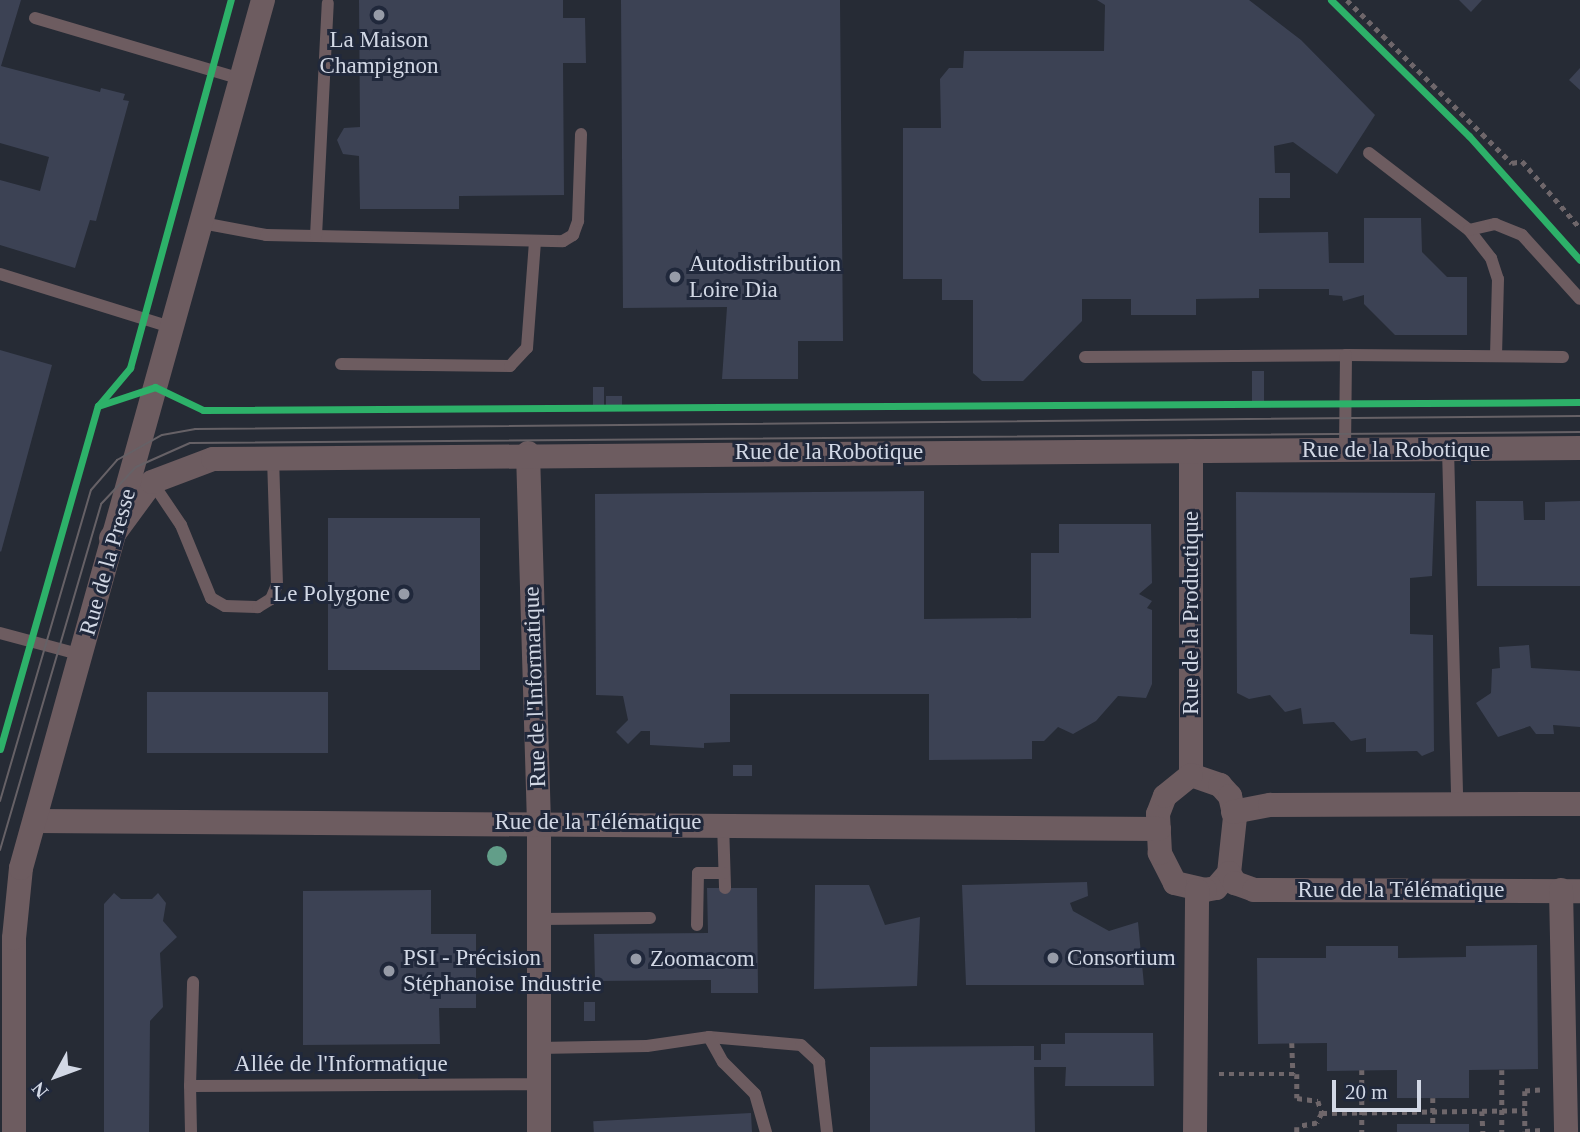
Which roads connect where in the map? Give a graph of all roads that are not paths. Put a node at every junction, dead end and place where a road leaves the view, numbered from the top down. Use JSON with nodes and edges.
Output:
{"nodes":[{"id":1,"x":263,"y":0,"type":"edge"},
{"id":2,"x":328,"y":2,"type":"dead end"},
{"id":3,"x":35,"y":18,"type":"dead end"},
{"id":4,"x":241,"y":79,"type":"junction"},
{"id":5,"x":581,"y":134,"type":"dead end"},
{"id":6,"x":1369,"y":153,"type":"dead end"},
{"id":7,"x":202,"y":223,"type":"junction"},
{"id":8,"x":1469,"y":230,"type":"junction"},
{"id":9,"x":316,"y":236,"type":"junction"},
{"id":10,"x":535,"y":241,"type":"junction"},
{"id":11,"x":0,"y":274,"type":"edge"},
{"id":12,"x":1580,"y":299,"type":"edge"},
{"id":13,"x":173,"y":328,"type":"junction"},
{"id":14,"x":1346,"y":355,"type":"junction"},
{"id":15,"x":1496,"y":356,"type":"junction"},
{"id":16,"x":1085,"y":357,"type":"dead end"},
{"id":17,"x":1563,"y":357,"type":"dead end"},
{"id":18,"x":341,"y":364,"type":"dead end"},
{"id":19,"x":1580,"y":448,"type":"edge"},
{"id":20,"x":1448,"y":449,"type":"junction"},
{"id":21,"x":1345,"y":450,"type":"junction"},
{"id":22,"x":1191,"y":451,"type":"junction"},
{"id":23,"x":528,"y":453,"type":"junction"},
{"id":24,"x":273,"y":458,"type":"junction"},
{"id":25,"x":152,"y":482,"type":"junction"},
{"id":26,"x":111,"y":538,"type":"junction"},
{"id":27,"x":0,"y":633,"type":"edge"},
{"id":28,"x":82,"y":655,"type":"junction"},
{"id":29,"x":1191,"y":775,"type":"junction"},
{"id":30,"x":1457,"y":804,"type":"junction"},
{"id":31,"x":1580,"y":804,"type":"edge"},
{"id":32,"x":1233,"y":812,"type":"junction"},
{"id":33,"x":37,"y":821,"type":"junction"},
{"id":34,"x":539,"y":822,"type":"junction"},
{"id":35,"x":723,"y":823,"type":"junction"},
{"id":36,"x":1159,"y":829,"type":"junction"},
{"id":37,"x":724,"y":873,"type":"junction"},
{"id":38,"x":1229,"y":873,"type":"junction"},
{"id":39,"x":725,"y":888,"type":"dead end"},
{"id":40,"x":1197,"y":890,"type":"junction"},
{"id":41,"x":1570,"y":890,"type":"edge"},
{"id":42,"x":650,"y":918,"type":"dead end"},
{"id":43,"x":540,"y":919,"type":"junction"},
{"id":44,"x":697,"y":925,"type":"dead end"},
{"id":45,"x":192,"y":982,"type":"dead end"},
{"id":46,"x":7,"y":1012,"type":"edge"},
{"id":47,"x":709,"y":1037,"type":"junction"},
{"id":48,"x":539,"y":1048,"type":"junction"},
{"id":49,"x":539,"y":1084,"type":"junction"},
{"id":50,"x":190,"y":1086,"type":"junction"},
{"id":51,"x":13,"y":1132,"type":"edge"},
{"id":52,"x":191,"y":1132,"type":"edge"},
{"id":53,"x":539,"y":1132,"type":"edge"},
{"id":54,"x":766,"y":1132,"type":"edge"},
{"id":55,"x":827,"y":1132,"type":"edge"},
{"id":56,"x":1195,"y":1132,"type":"edge"},
{"id":57,"x":1566,"y":1132,"type":"edge"}],
"edges":[{"from":1,"to":4,"type":"street","name":"Rue de la Presse"},
{"from":2,"to":9,"type":"lane"},
{"from":3,"to":4,"type":"lane"},
{"from":4,"to":7,"type":"street","name":"Rue de la Presse"},
{"from":5,"to":10,"type":"lane"},
{"from":6,"to":8,"type":"lane"},
{"from":7,"to":9,"type":"lane"},
{"from":7,"to":13,"type":"street","name":"Rue de la Presse"},
{"from":8,"to":12,"type":"lane"},
{"from":8,"to":15,"type":"lane"},
{"from":9,"to":10,"type":"lane"},
{"from":10,"to":18,"type":"lane"},
{"from":11,"to":13,"type":"lane"},
{"from":13,"to":26,"type":"street","name":"Rue de la Presse"},
{"from":14,"to":15,"type":"lane"},
{"from":14,"to":16,"type":"lane"},
{"from":14,"to":21,"type":"lane"},
{"from":15,"to":17,"type":"lane"},
{"from":19,"to":20,"type":"street","name":"Rue de la Robotique"},
{"from":20,"to":21,"type":"street","name":"Rue de la Robotique"},
{"from":20,"to":30,"type":"lane"},
{"from":21,"to":22,"type":"street","name":"Rue de la Robotique"},
{"from":22,"to":23,"type":"street","name":"Rue de la Robotique"},
{"from":22,"to":29,"type":"street","name":"Rue de la Productique"},
{"from":23,"to":24,"type":"street","name":"Rue de la Robotique"},
{"from":23,"to":34,"type":"street","name":"Rue de l'Informatique"},
{"from":24,"to":25,"type":"street","name":"Rue de la Robotique"},
{"from":24,"to":25,"type":"lane"},
{"from":25,"to":26,"type":"street"},
{"from":26,"to":28,"type":"street","name":"Rue de la Presse"},
{"from":27,"to":28,"type":"lane"},
{"from":28,"to":33,"type":"street","name":"Rue de la Presse"},
{"from":29,"to":32,"type":"street"},
{"from":29,"to":36,"type":"street"},
{"from":30,"to":31,"type":"street"},
{"from":30,"to":32,"type":"street"},
{"from":32,"to":38,"type":"street"},
{"from":33,"to":34,"type":"street","name":"Rue de la Télématique"},
{"from":33,"to":46,"type":"street","name":"Rue de la Presse"},
{"from":34,"to":35,"type":"street","name":"Rue de la Télématique"},
{"from":34,"to":43,"type":"street","name":"Rue de l'Informatique"},
{"from":35,"to":36,"type":"street","name":"Rue de la Télématique"},
{"from":35,"to":37,"type":"lane"},
{"from":36,"to":40,"type":"street"},
{"from":37,"to":39,"type":"lane"},
{"from":37,"to":44,"type":"lane"},
{"from":38,"to":40,"type":"street"},
{"from":38,"to":41,"type":"street","name":"Rue de la Télématique"},
{"from":40,"to":56,"type":"street"},
{"from":41,"to":57,"type":"street"},
{"from":42,"to":43,"type":"lane"},
{"from":43,"to":48,"type":"street","name":"Rue de l'Informatique"},
{"from":45,"to":50,"type":"lane"},
{"from":46,"to":51,"type":"street","name":"Rue de la Presse"},
{"from":47,"to":48,"type":"lane"},
{"from":47,"to":54,"type":"lane"},
{"from":47,"to":55,"type":"lane"},
{"from":48,"to":49,"type":"street","name":"Rue de l'Informatique"},
{"from":49,"to":50,"type":"lane","name":"Allée de l'Informatique"},
{"from":49,"to":53,"type":"street","name":"Rue de l'Informatique"},
{"from":50,"to":52,"type":"lane"}]}
